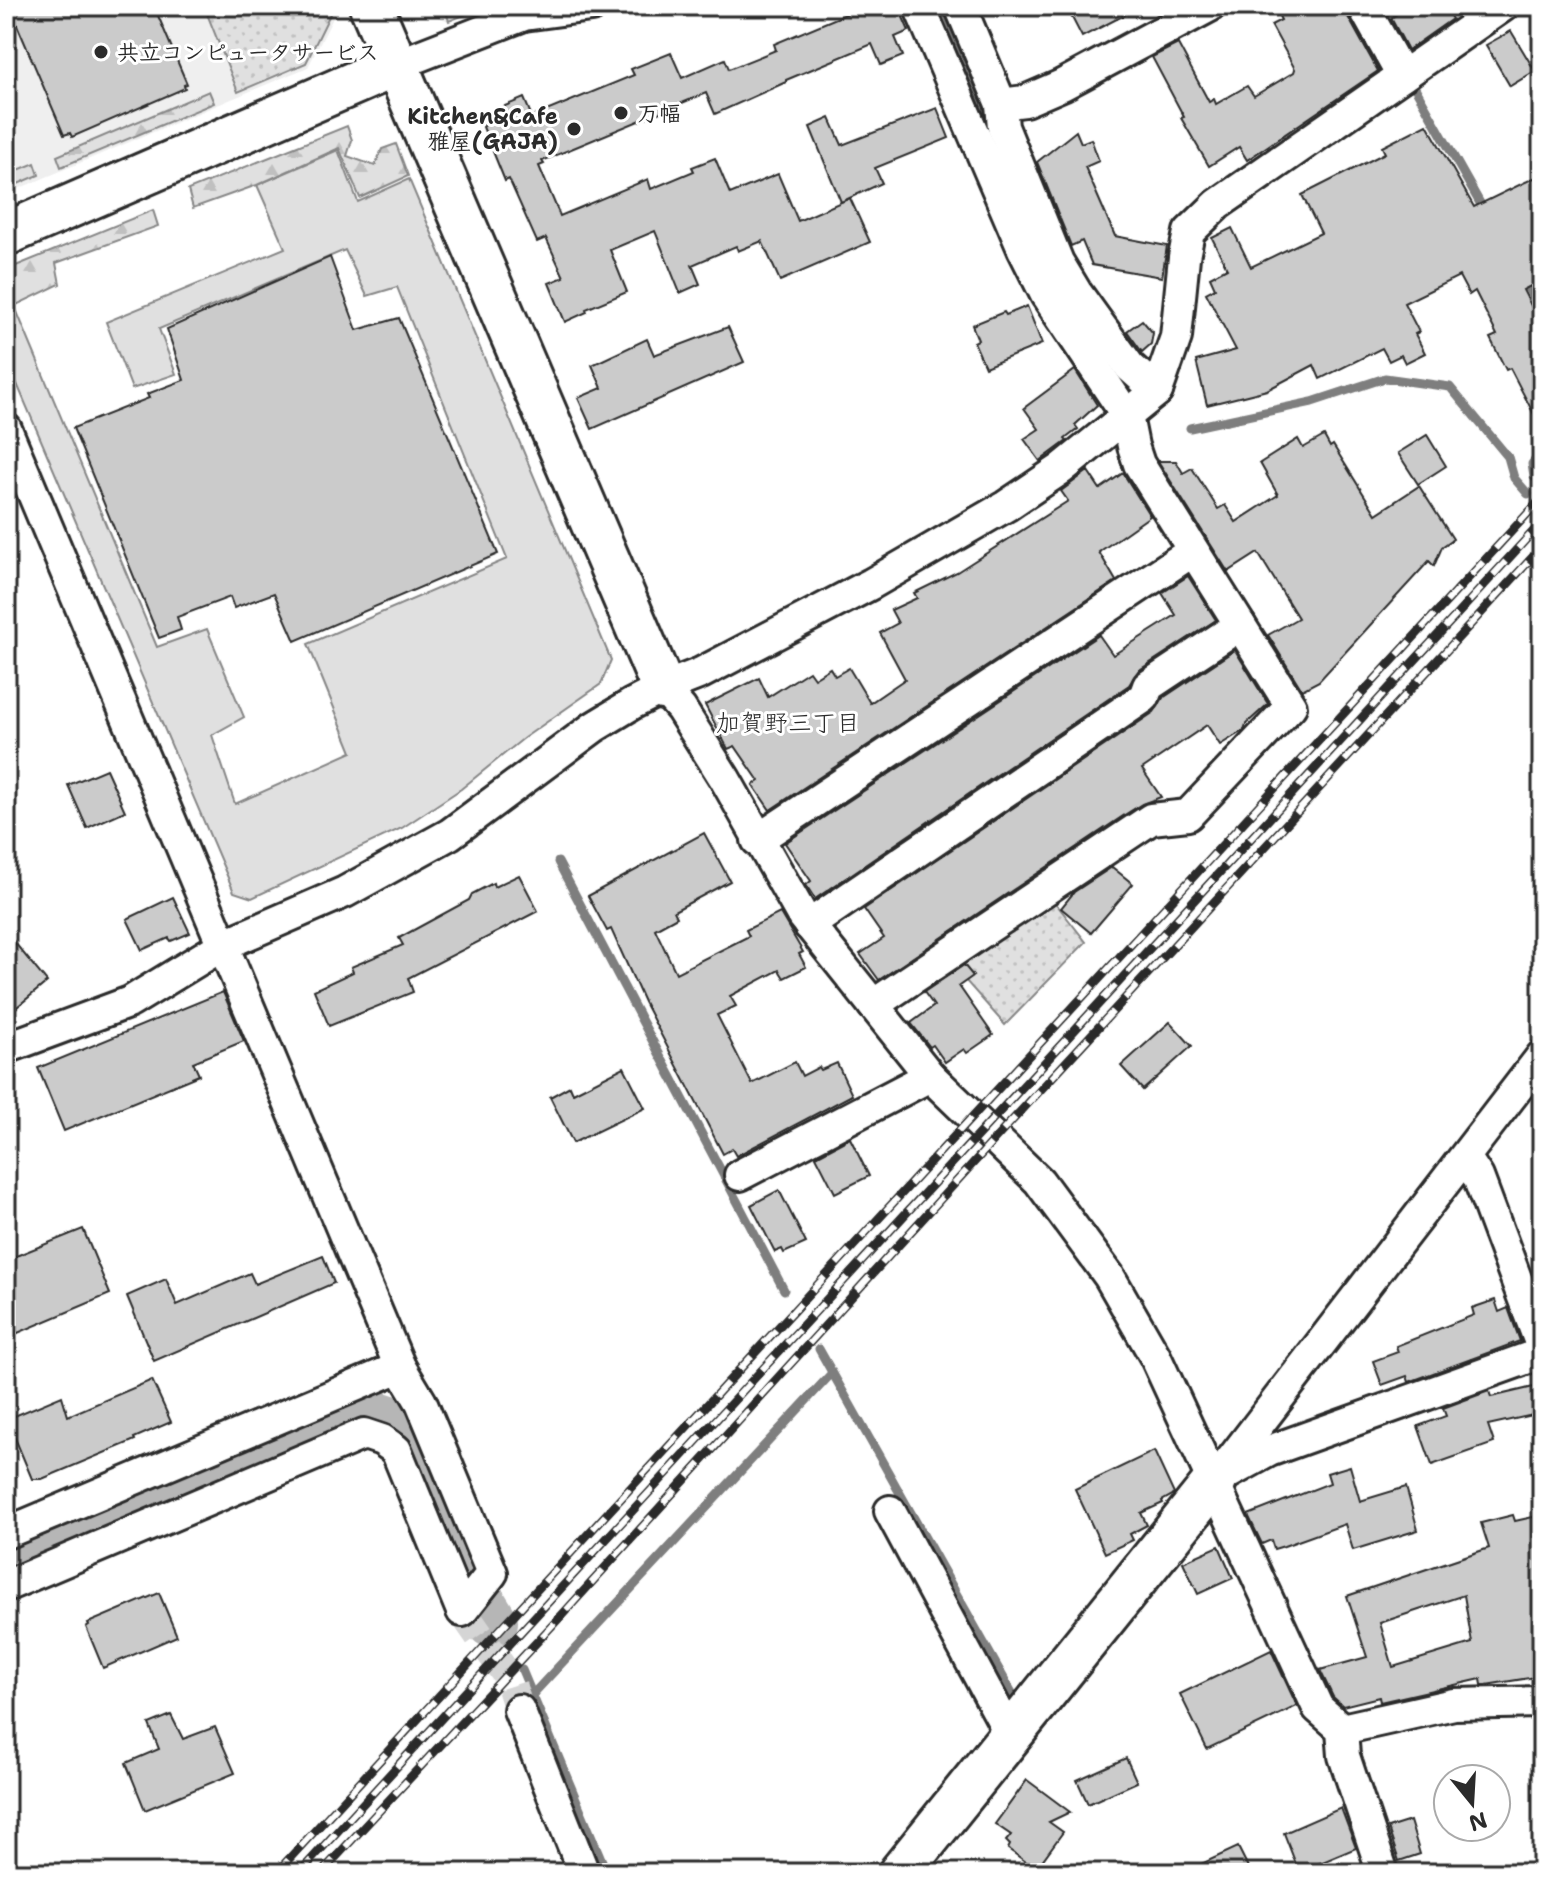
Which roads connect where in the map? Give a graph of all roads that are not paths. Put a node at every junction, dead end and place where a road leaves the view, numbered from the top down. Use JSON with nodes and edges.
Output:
{"nodes":[{"id":1,"x":371,"y":6,"type":"edge"},
{"id":2,"x":591,"y":6,"type":"edge"},
{"id":3,"x":919,"y":6,"type":"edge"},
{"id":4,"x":960,"y":6,"type":"edge"},
{"id":5,"x":1210,"y":6,"type":"edge"},
{"id":6,"x":1363,"y":6,"type":"edge"},
{"id":7,"x":1503,"y":6,"type":"edge"},
{"id":8,"x":396,"y":65,"type":"junction"},
{"id":9,"x":1402,"y":76,"type":"junction"},
{"id":10,"x":1001,"y":104,"type":"junction"},
{"id":11,"x":6,"y":234,"type":"edge"},
{"id":12,"x":1157,"y":391,"type":"junction"},
{"id":13,"x":1127,"y":416,"type":"junction"},
{"id":14,"x":6,"y":429,"type":"edge"},
{"id":15,"x":1193,"y":551,"type":"junction"},
{"id":16,"x":1240,"y":625,"type":"junction"},
{"id":17,"x":663,"y":688,"type":"junction"},
{"id":18,"x":757,"y":840,"type":"junction"},
{"id":19,"x":809,"y":925,"type":"junction"},
{"id":20,"x":223,"y":945,"type":"junction"},
{"id":21,"x":873,"y":1005,"type":"junction"},
{"id":22,"x":6,"y":1048,"type":"edge"},
{"id":23,"x":1542,"y":1056,"type":"edge"},
{"id":24,"x":930,"y":1076,"type":"junction"},
{"id":25,"x":1465,"y":1157,"type":"junction"},
{"id":26,"x":740,"y":1175,"type":"dead end"},
{"id":27,"x":1542,"y":1350,"type":"edge"},
{"id":28,"x":400,"y":1367,"type":"junction"},
{"id":29,"x":1215,"y":1481,"type":"junction"},
{"id":30,"x":890,"y":1511,"type":"dead end"},
{"id":31,"x":6,"y":1533,"type":"edge"},
{"id":32,"x":6,"y":1586,"type":"edge"},
{"id":33,"x":1542,"y":1702,"type":"edge"},
{"id":34,"x":519,"y":1710,"type":"tunnel mouth"},
{"id":35,"x":1342,"y":1729,"type":"junction"},
{"id":36,"x":1010,"y":1734,"type":"junction"},
{"id":37,"x":906,"y":1870,"type":"edge"},
{"id":38,"x":584,"y":1873,"type":"edge"},
{"id":39,"x":1383,"y":1873,"type":"edge"}],
"edges":[{"from":1,"to":8,"type":"street"},
{"from":2,"to":8,"type":"street"},
{"from":3,"to":13,"type":"street"},
{"from":4,"to":10,"type":"street"},
{"from":5,"to":10,"type":"street"},
{"from":6,"to":9,"type":"street"},
{"from":7,"to":9,"type":"street"},
{"from":8,"to":11,"type":"street"},
{"from":8,"to":17,"type":"street"},
{"from":9,"to":12,"type":"street"},
{"from":10,"to":12,"type":"street"},
{"from":12,"to":13,"type":"street"},
{"from":13,"to":15,"type":"street"},
{"from":13,"to":17,"type":"street"},
{"from":14,"to":20,"type":"street"},
{"from":15,"to":16,"type":"street"},
{"from":15,"to":18,"type":"street"},
{"from":16,"to":19,"type":"street"},
{"from":16,"to":21,"type":"street"},
{"from":17,"to":18,"type":"street"},
{"from":17,"to":20,"type":"street"},
{"from":18,"to":19,"type":"street"},
{"from":19,"to":21,"type":"street"},
{"from":20,"to":22,"type":"street"},
{"from":20,"to":28,"type":"street"},
{"from":21,"to":24,"type":"street"},
{"from":23,"to":25,"type":"street"},
{"from":24,"to":26,"type":"street"},
{"from":24,"to":29,"type":"street"},
{"from":25,"to":27,"type":"street"},
{"from":25,"to":29,"type":"street"},
{"from":27,"to":29,"type":"street"},
{"from":28,"to":31,"type":"street"},
{"from":28,"to":32,"type":"street"},
{"from":29,"to":35,"type":"street"},
{"from":29,"to":36,"type":"street"},
{"from":30,"to":36,"type":"street"},
{"from":33,"to":35,"type":"street"},
{"from":34,"to":38,"type":"street"},
{"from":35,"to":39,"type":"street"},
{"from":36,"to":37,"type":"street"}]}
